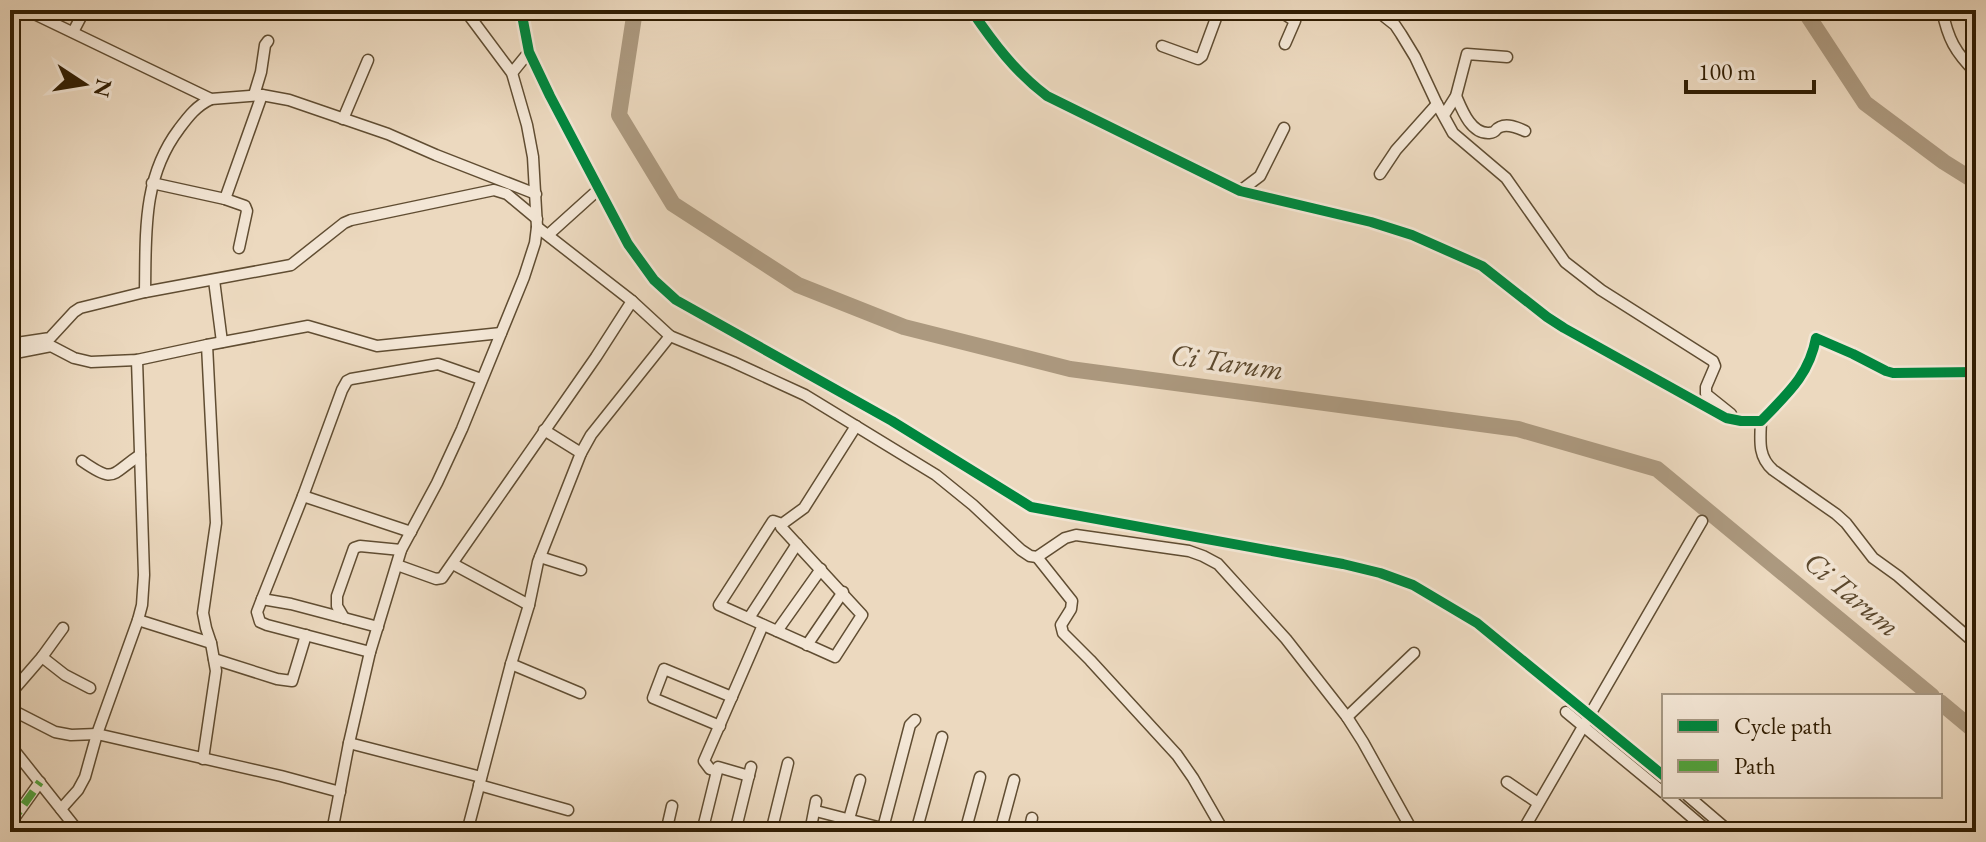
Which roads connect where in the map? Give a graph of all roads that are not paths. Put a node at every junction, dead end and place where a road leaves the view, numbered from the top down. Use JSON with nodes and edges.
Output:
{"nodes":[{"id":1,"x":521,"y":10,"type":"edge"},
{"id":2,"x":971,"y":10,"type":"edge"},
{"id":3,"x":1219,"y":10,"type":"edge"},
{"id":4,"x":1278,"y":10,"type":"edge"},
{"id":5,"x":1376,"y":10,"type":"edge"},
{"id":6,"x":1942,"y":10,"type":"edge"},
{"id":7,"x":29,"y":11,"type":"edge"},
{"id":8,"x":84,"y":11,"type":"edge"},
{"id":9,"x":468,"y":11,"type":"edge"},
{"id":10,"x":73,"y":32,"type":"junction"},
{"id":11,"x":268,"y":41,"type":"dead end"},
{"id":12,"x":1285,"y":44,"type":"dead end"},
{"id":13,"x":1162,"y":46,"type":"dead end"},
{"id":14,"x":529,"y":52,"type":"junction"},
{"id":15,"x":1507,"y":57,"type":"dead end"},
{"id":16,"x":368,"y":60,"type":"dead end"},
{"id":17,"x":512,"y":73,"type":"junction"},
{"id":18,"x":1976,"y":73,"type":"edge"},
{"id":19,"x":258,"y":95,"type":"junction"},
{"id":20,"x":1456,"y":96,"type":"junction"},
{"id":21,"x":211,"y":99,"type":"junction"},
{"id":22,"x":1437,"y":104,"type":"junction"},
{"id":23,"x":1444,"y":115,"type":"junction"},
{"id":24,"x":343,"y":119,"type":"junction"},
{"id":25,"x":1284,"y":128,"type":"dead end"},
{"id":26,"x":1525,"y":131,"type":"dead end"},
{"id":27,"x":1380,"y":174,"type":"dead end"},
{"id":28,"x":152,"y":183,"type":"junction"},
{"id":29,"x":599,"y":189,"type":"junction"},
{"id":30,"x":1240,"y":191,"type":"junction"},
{"id":31,"x":536,"y":194,"type":"junction"},
{"id":32,"x":225,"y":199,"type":"junction"},
{"id":33,"x":537,"y":223,"type":"junction"},
{"id":34,"x":548,"y":235,"type":"junction"},
{"id":35,"x":239,"y":248,"type":"dead end"},
{"id":36,"x":214,"y":280,"type":"junction"},
{"id":37,"x":145,"y":292,"type":"junction"},
{"id":38,"x":632,"y":301,"type":"junction"},
{"id":39,"x":501,"y":333,"type":"junction"},
{"id":40,"x":670,"y":336,"type":"junction"},
{"id":41,"x":50,"y":342,"type":"junction"},
{"id":42,"x":222,"y":342,"type":"junction"},
{"id":43,"x":10,"y":344,"type":"edge"},
{"id":44,"x":207,"y":345,"type":"junction"},
{"id":45,"x":10,"y":354,"type":"edge"},
{"id":46,"x":137,"y":360,"type":"junction"},
{"id":47,"x":1976,"y":372,"type":"edge"},
{"id":48,"x":481,"y":379,"type":"junction"},
{"id":49,"x":1741,"y":421,"type":"junction"},
{"id":50,"x":1761,"y":421,"type":"junction"},
{"id":51,"x":856,"y":426,"type":"junction"},
{"id":52,"x":544,"y":430,"type":"junction"},
{"id":53,"x":581,"y":453,"type":"junction"},
{"id":54,"x":140,"y":455,"type":"junction"},
{"id":55,"x":82,"y":461,"type":"dead end"},
{"id":56,"x":303,"y":496,"type":"junction"},
{"id":57,"x":1702,"y":521,"type":"dead end"},
{"id":58,"x":782,"y":524,"type":"junction"},
{"id":59,"x":411,"y":532,"type":"junction"},
{"id":60,"x":797,"y":544,"type":"junction"},
{"id":61,"x":401,"y":550,"type":"junction"},
{"id":62,"x":540,"y":557,"type":"junction"},
{"id":63,"x":1037,"y":557,"type":"junction"},
{"id":64,"x":453,"y":564,"type":"junction"},
{"id":65,"x":397,"y":565,"type":"junction"},
{"id":66,"x":821,"y":569,"type":"junction"},
{"id":67,"x":581,"y":570,"type":"dead end"},
{"id":68,"x":843,"y":592,"type":"junction"},
{"id":69,"x":262,"y":599,"type":"junction"},
{"id":70,"x":529,"y":605,"type":"junction"},
{"id":71,"x":344,"y":618,"type":"junction"},
{"id":72,"x":749,"y":618,"type":"junction"},
{"id":73,"x":138,"y":620,"type":"junction"},
{"id":74,"x":763,"y":625,"type":"junction"},
{"id":75,"x":378,"y":627,"type":"junction"},
{"id":76,"x":63,"y":628,"type":"dead end"},
{"id":77,"x":777,"y":631,"type":"junction"},
{"id":78,"x":306,"y":635,"type":"junction"},
{"id":79,"x":211,"y":643,"type":"junction"},
{"id":80,"x":1976,"y":644,"type":"edge"},
{"id":81,"x":807,"y":645,"type":"junction"},
{"id":82,"x":370,"y":652,"type":"junction"},
{"id":83,"x":1414,"y":653,"type":"dead end"},
{"id":84,"x":42,"y":657,"type":"junction"},
{"id":85,"x":214,"y":659,"type":"junction"},
{"id":86,"x":511,"y":664,"type":"junction"},
{"id":87,"x":90,"y":688,"type":"dead end"},
{"id":88,"x":580,"y":693,"type":"dead end"},
{"id":89,"x":10,"y":694,"type":"edge"},
{"id":90,"x":732,"y":697,"type":"junction"},
{"id":91,"x":10,"y":709,"type":"edge"},
{"id":92,"x":1566,"y":712,"type":"dead end"},
{"id":93,"x":1591,"y":715,"type":"junction"},
{"id":94,"x":1347,"y":717,"type":"junction"},
{"id":95,"x":915,"y":720,"type":"dead end"},
{"id":96,"x":720,"y":726,"type":"junction"},
{"id":97,"x":1584,"y":726,"type":"junction"},
{"id":98,"x":97,"y":734,"type":"junction"},
{"id":99,"x":942,"y":737,"type":"dead end"},
{"id":100,"x":349,"y":743,"type":"junction"},
{"id":101,"x":10,"y":745,"type":"edge"},
{"id":102,"x":203,"y":759,"type":"junction"},
{"id":103,"x":788,"y":763,"type":"dead end"},
{"id":104,"x":717,"y":771,"type":"junction"},
{"id":105,"x":1662,"y":774,"type":"edge"},
{"id":106,"x":980,"y":777,"type":"dead end"},
{"id":107,"x":860,"y":780,"type":"dead end"},
{"id":108,"x":1014,"y":780,"type":"dead end"},
{"id":109,"x":480,"y":781,"type":"junction"},
{"id":110,"x":40,"y":782,"type":"junction"},
{"id":111,"x":1507,"y":782,"type":"dead end"},
{"id":112,"x":340,"y":792,"type":"junction"},
{"id":113,"x":1662,"y":792,"type":"edge"},
{"id":114,"x":1670,"y":798,"type":"edge"},
{"id":115,"x":1690,"y":798,"type":"edge"},
{"id":116,"x":1538,"y":803,"type":"junction"},
{"id":117,"x":672,"y":806,"type":"dead end"},
{"id":118,"x":61,"y":809,"type":"junction"},
{"id":119,"x":568,"y":810,"type":"dead end"},
{"id":120,"x":1032,"y":818,"type":"dead end"},
{"id":121,"x":849,"y":819,"type":"junction"},
{"id":122,"x":1717,"y":821,"type":"junction"},
{"id":123,"x":10,"y":824,"type":"edge"},
{"id":124,"x":883,"y":828,"type":"junction"},
{"id":125,"x":74,"y":830,"type":"edge"},
{"id":126,"x":332,"y":832,"type":"edge"},
{"id":127,"x":467,"y":832,"type":"edge"},
{"id":128,"x":666,"y":832,"type":"edge"},
{"id":129,"x":702,"y":832,"type":"edge"},
{"id":130,"x":735,"y":832,"type":"edge"},
{"id":131,"x":771,"y":832,"type":"edge"},
{"id":132,"x":810,"y":832,"type":"edge"},
{"id":133,"x":897,"y":832,"type":"edge"},
{"id":134,"x":916,"y":832,"type":"edge"},
{"id":135,"x":965,"y":832,"type":"edge"},
{"id":136,"x":1000,"y":832,"type":"edge"},
{"id":137,"x":1029,"y":832,"type":"edge"},
{"id":138,"x":1224,"y":832,"type":"edge"},
{"id":139,"x":1413,"y":832,"type":"edge"},
{"id":140,"x":1522,"y":832,"type":"edge"},
{"id":141,"x":1710,"y":832,"type":"edge"},
{"id":142,"x":1730,"y":832,"type":"edge"}],
"edges":[{"from":1,"to":14,"type":"street"},
{"from":2,"to":30,"type":"street"},
{"from":3,"to":13,"type":"street"},
{"from":4,"to":12,"type":"street"},
{"from":5,"to":22,"type":"street"},
{"from":6,"to":18,"type":"street"},
{"from":7,"to":10,"type":"street"},
{"from":8,"to":10,"type":"street"},
{"from":9,"to":17,"type":"street"},
{"from":10,"to":21,"type":"street"},
{"from":11,"to":19,"type":"street"},
{"from":14,"to":17,"type":"street"},
{"from":14,"to":29,"type":"street"},
{"from":15,"to":20,"type":"street"},
{"from":16,"to":24,"type":"street"},
{"from":17,"to":31,"type":"street"},
{"from":19,"to":21,"type":"street"},
{"from":19,"to":24,"type":"street"},
{"from":19,"to":32,"type":"street"},
{"from":20,"to":23,"type":"street"},
{"from":20,"to":26,"type":"street"},
{"from":21,"to":28,"type":"street"},
{"from":22,"to":23,"type":"street"},
{"from":22,"to":27,"type":"street"},
{"from":23,"to":49,"type":"street"},
{"from":24,"to":31,"type":"street"},
{"from":25,"to":30,"type":"street"},
{"from":28,"to":32,"type":"street"},
{"from":28,"to":37,"type":"street"},
{"from":29,"to":34,"type":"street"},
{"from":29,"to":93,"type":"street"},
{"from":30,"to":49,"type":"street"},
{"from":31,"to":33,"type":"street"},
{"from":32,"to":35,"type":"street"},
{"from":33,"to":34,"type":"street"},
{"from":33,"to":36,"type":"street"},
{"from":33,"to":39,"type":"street"},
{"from":34,"to":38,"type":"street"},
{"from":36,"to":37,"type":"street"},
{"from":36,"to":42,"type":"street"},
{"from":37,"to":41,"type":"street"},
{"from":38,"to":40,"type":"street"},
{"from":38,"to":52,"type":"street"},
{"from":39,"to":42,"type":"street"},
{"from":39,"to":48,"type":"street"},
{"from":40,"to":51,"type":"street"},
{"from":40,"to":53,"type":"street"},
{"from":41,"to":43,"type":"street"},
{"from":41,"to":45,"type":"street"},
{"from":41,"to":46,"type":"street"},
{"from":42,"to":44,"type":"street"},
{"from":44,"to":46,"type":"street"},
{"from":44,"to":79,"type":"street"},
{"from":46,"to":54,"type":"street"},
{"from":47,"to":50,"type":"street"},
{"from":48,"to":56,"type":"street"},
{"from":48,"to":59,"type":"street"},
{"from":49,"to":50,"type":"street"},
{"from":50,"to":80,"type":"street"},
{"from":51,"to":58,"type":"street"},
{"from":51,"to":63,"type":"street"},
{"from":52,"to":53,"type":"street"},
{"from":52,"to":64,"type":"street"},
{"from":53,"to":62,"type":"street"},
{"from":54,"to":55,"type":"street"},
{"from":54,"to":73,"type":"street"},
{"from":56,"to":59,"type":"street"},
{"from":56,"to":69,"type":"street"},
{"from":57,"to":93,"type":"street"},
{"from":58,"to":60,"type":"street"},
{"from":58,"to":72,"type":"street"},
{"from":59,"to":61,"type":"street"},
{"from":60,"to":66,"type":"street"},
{"from":60,"to":72,"type":"street"},
{"from":61,"to":65,"type":"street"},
{"from":61,"to":71,"type":"street"},
{"from":62,"to":67,"type":"street"},
{"from":62,"to":70,"type":"street"},
{"from":63,"to":94,"type":"street"},
{"from":63,"to":138,"type":"street"},
{"from":64,"to":65,"type":"street"},
{"from":64,"to":70,"type":"street"},
{"from":65,"to":75,"type":"street"},
{"from":66,"to":68,"type":"street"},
{"from":66,"to":77,"type":"street"},
{"from":68,"to":81,"type":"street"},
{"from":68,"to":81,"type":"street"},
{"from":69,"to":71,"type":"street"},
{"from":69,"to":78,"type":"street"},
{"from":70,"to":86,"type":"street"},
{"from":71,"to":75,"type":"street"},
{"from":72,"to":74,"type":"street"},
{"from":73,"to":79,"type":"street"},
{"from":73,"to":98,"type":"street"},
{"from":74,"to":77,"type":"street"},
{"from":74,"to":90,"type":"street"},
{"from":75,"to":82,"type":"street"},
{"from":76,"to":84,"type":"street"},
{"from":77,"to":81,"type":"street"},
{"from":78,"to":82,"type":"street"},
{"from":78,"to":85,"type":"street"},
{"from":79,"to":85,"type":"street"},
{"from":82,"to":100,"type":"street"},
{"from":83,"to":94,"type":"street"},
{"from":84,"to":87,"type":"street"},
{"from":84,"to":89,"type":"street"},
{"from":85,"to":102,"type":"street"},
{"from":86,"to":88,"type":"street"},
{"from":86,"to":109,"type":"street"},
{"from":90,"to":96,"type":"street"},
{"from":90,"to":96,"type":"street"},
{"from":91,"to":98,"type":"street"},
{"from":92,"to":97,"type":"street"},
{"from":93,"to":97,"type":"street"},
{"from":93,"to":105,"type":"street"},
{"from":94,"to":139,"type":"street"},
{"from":95,"to":124,"type":"street"},
{"from":96,"to":104,"type":"street"},
{"from":97,"to":113,"type":"street"},
{"from":97,"to":116,"type":"street"},
{"from":98,"to":102,"type":"street"},
{"from":98,"to":118,"type":"street"},
{"from":99,"to":134,"type":"street"},
{"from":100,"to":109,"type":"street"},
{"from":100,"to":112,"type":"street"},
{"from":101,"to":110,"type":"street"},
{"from":102,"to":112,"type":"street"},
{"from":103,"to":131,"type":"street"},
{"from":104,"to":129,"type":"street"},
{"from":104,"to":130,"type":"street"},
{"from":106,"to":135,"type":"street"},
{"from":107,"to":121,"type":"street"},
{"from":108,"to":136,"type":"street"},
{"from":109,"to":119,"type":"street"},
{"from":109,"to":127,"type":"street"},
{"from":110,"to":118,"type":"street"},
{"from":110,"to":123,"type":"street"},
{"from":111,"to":116,"type":"street"},
{"from":112,"to":126,"type":"street"},
{"from":114,"to":141,"type":"street"},
{"from":115,"to":122,"type":"street"},
{"from":116,"to":140,"type":"street"},
{"from":117,"to":128,"type":"street"},
{"from":118,"to":125,"type":"street"},
{"from":120,"to":137,"type":"street"},
{"from":121,"to":124,"type":"street"},
{"from":121,"to":132,"type":"street"},
{"from":122,"to":141,"type":"street"},
{"from":122,"to":142,"type":"street"},
{"from":124,"to":133,"type":"street"}]}
